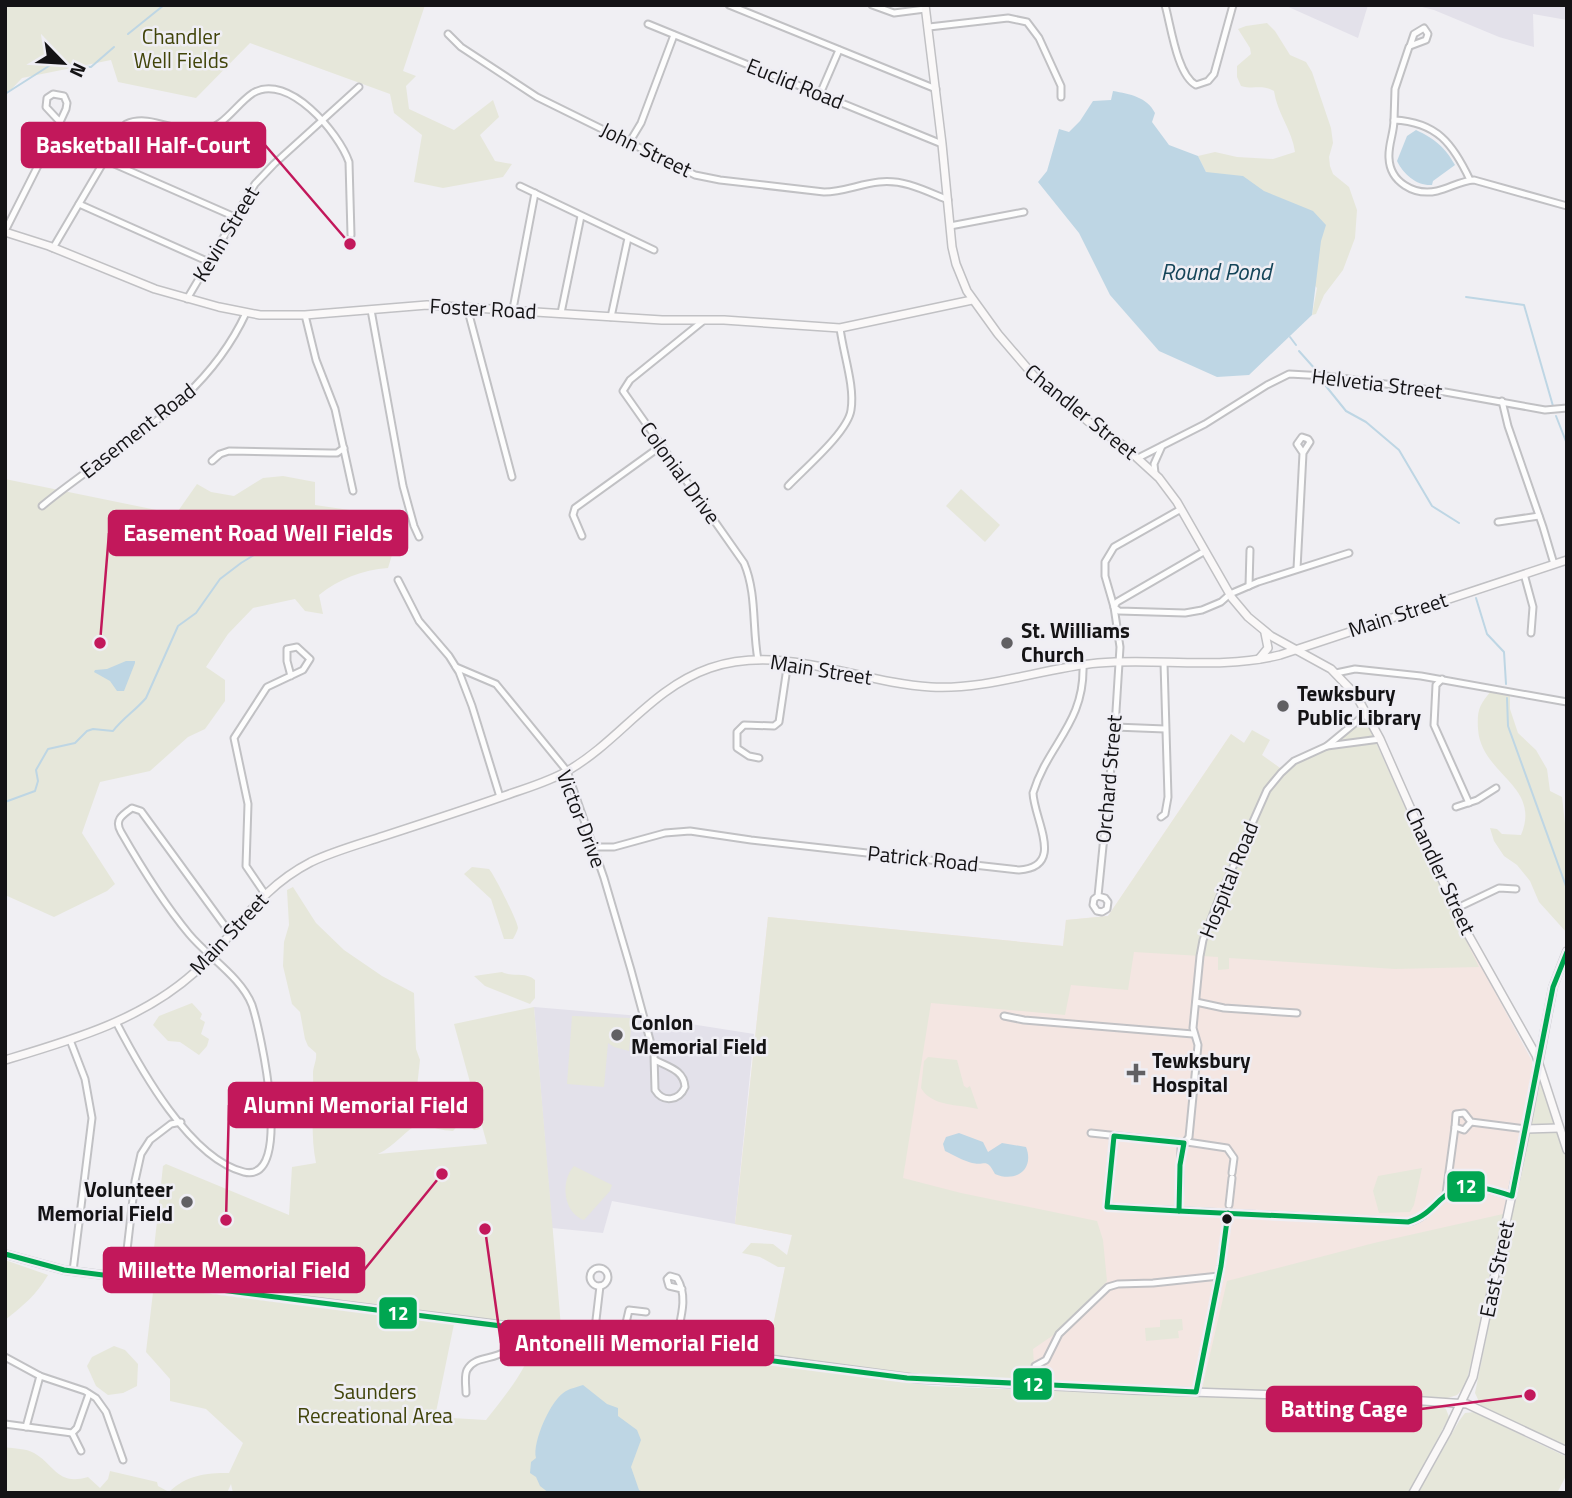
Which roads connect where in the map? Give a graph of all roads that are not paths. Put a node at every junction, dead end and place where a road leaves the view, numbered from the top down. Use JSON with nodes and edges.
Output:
{"nodes":[{"id":1,"x":729,"y":5,"type":"edge"},
{"id":2,"x":872,"y":5,"type":"edge"},
{"id":3,"x":1165,"y":5,"type":"edge"},
{"id":4,"x":1233,"y":5,"type":"edge"},
{"id":5,"x":925,"y":7,"type":"edge"},
{"id":6,"x":648,"y":24,"type":"dead end"},
{"id":7,"x":929,"y":27,"type":"junction"},
{"id":8,"x":448,"y":34,"type":"dead end"},
{"id":9,"x":674,"y":35,"type":"junction"},
{"id":10,"x":1409,"y":47,"type":"dead end"},
{"id":11,"x":839,"y":50,"type":"junction"},
{"id":12,"x":359,"y":87,"type":"dead end"},
{"id":13,"x":936,"y":89,"type":"junction"},
{"id":14,"x":820,"y":94,"type":"junction"},
{"id":15,"x":1061,"y":97,"type":"dead end"},
{"id":16,"x":322,"y":120,"type":"junction"},
{"id":17,"x":1394,"y":120,"type":"junction"},
{"id":18,"x":60,"y":122,"type":"junction"},
{"id":19,"x":629,"y":143,"type":"junction"},
{"id":20,"x":942,"y":144,"type":"junction"},
{"id":21,"x":105,"y":160,"type":"junction"},
{"id":22,"x":1470,"y":180,"type":"junction"},
{"id":23,"x":520,"y":186,"type":"dead end"},
{"id":24,"x":535,"y":194,"type":"junction"},
{"id":25,"x":948,"y":200,"type":"junction"},
{"id":26,"x":79,"y":204,"type":"junction"},
{"id":27,"x":1567,"y":206,"type":"edge"},
{"id":28,"x":1024,"y":212,"type":"dead end"},
{"id":29,"x":235,"y":216,"type":"junction"},
{"id":30,"x":581,"y":216,"type":"junction"},
{"id":31,"x":950,"y":226,"type":"junction"},
{"id":32,"x":5,"y":231,"type":"edge"},
{"id":33,"x":351,"y":234,"type":"dead end"},
{"id":34,"x":628,"y":238,"type":"junction"},
{"id":35,"x":52,"y":248,"type":"junction"},
{"id":36,"x":653,"y":250,"type":"dead end"},
{"id":37,"x":209,"y":262,"type":"junction"},
{"id":38,"x":187,"y":299,"type":"junction"},
{"id":39,"x":972,"y":300,"type":"junction"},
{"id":40,"x":467,"y":307,"type":"junction"},
{"id":41,"x":513,"y":309,"type":"junction"},
{"id":42,"x":371,"y":310,"type":"junction"},
{"id":43,"x":246,"y":313,"type":"junction"},
{"id":44,"x":561,"y":313,"type":"junction"},
{"id":45,"x":305,"y":315,"type":"junction"},
{"id":46,"x":611,"y":317,"type":"junction"},
{"id":47,"x":703,"y":321,"type":"junction"},
{"id":48,"x":840,"y":328,"type":"junction"},
{"id":49,"x":1502,"y":401,"type":"junction"},
{"id":50,"x":1567,"y":408,"type":"edge"},
{"id":51,"x":661,"y":446,"type":"junction"},
{"id":52,"x":1162,"y":446,"type":"junction"},
{"id":53,"x":344,"y":448,"type":"junction"},
{"id":54,"x":1303,"y":453,"type":"dead end"},
{"id":55,"x":1138,"y":458,"type":"junction"},
{"id":56,"x":212,"y":461,"type":"dead end"},
{"id":57,"x":1155,"y":473,"type":"junction"},
{"id":58,"x":512,"y":477,"type":"dead end"},
{"id":59,"x":788,"y":486,"type":"dead end"},
{"id":60,"x":353,"y":491,"type":"dead end"},
{"id":61,"x":42,"y":506,"type":"dead end"},
{"id":62,"x":1181,"y":509,"type":"junction"},
{"id":63,"x":1539,"y":516,"type":"junction"},
{"id":64,"x":1498,"y":522,"type":"dead end"},
{"id":65,"x":582,"y":536,"type":"dead end"},
{"id":66,"x":419,"y":537,"type":"dead end"},
{"id":67,"x":1250,"y":550,"type":"dead end"},
{"id":68,"x":1205,"y":551,"type":"junction"},
{"id":69,"x":1349,"y":553,"type":"dead end"},
{"id":70,"x":1567,"y":560,"type":"edge"},
{"id":71,"x":1554,"y":564,"type":"junction"},
{"id":72,"x":1297,"y":569,"type":"junction"},
{"id":73,"x":1524,"y":574,"type":"junction"},
{"id":74,"x":398,"y":580,"type":"dead end"},
{"id":75,"x":1249,"y":586,"type":"junction"},
{"id":76,"x":1230,"y":594,"type":"junction"},
{"id":77,"x":1114,"y":607,"type":"junction"},
{"id":78,"x":1265,"y":632,"type":"junction"},
{"id":79,"x":1531,"y":633,"type":"dead end"},
{"id":80,"x":1320,"y":641,"type":"junction"},
{"id":81,"x":1296,"y":650,"type":"junction"},
{"id":82,"x":758,"y":660,"type":"junction"},
{"id":83,"x":1256,"y":661,"type":"junction"},
{"id":84,"x":788,"y":662,"type":"junction"},
{"id":85,"x":1118,"y":663,"type":"junction"},
{"id":86,"x":1164,"y":663,"type":"junction"},
{"id":87,"x":1321,"y":663,"type":"junction"},
{"id":88,"x":1083,"y":665,"type":"junction"},
{"id":89,"x":456,"y":667,"type":"junction"},
{"id":90,"x":1336,"y":673,"type":"junction"},
{"id":91,"x":290,"y":676,"type":"junction"},
{"id":92,"x":1442,"y":679,"type":"junction"},
{"id":93,"x":1567,"y":702,"type":"edge"},
{"id":94,"x":1367,"y":713,"type":"junction"},
{"id":95,"x":1115,"y":727,"type":"junction"},
{"id":96,"x":1165,"y":729,"type":"junction"},
{"id":97,"x":1380,"y":739,"type":"junction"},
{"id":98,"x":1327,"y":746,"type":"junction"},
{"id":99,"x":759,"y":758,"type":"dead end"},
{"id":100,"x":567,"y":771,"type":"junction"},
{"id":101,"x":1496,"y":788,"type":"dead end"},
{"id":102,"x":500,"y":797,"type":"junction"},
{"id":103,"x":1469,"y":803,"type":"junction"},
{"id":104,"x":1456,"y":807,"type":"dead end"},
{"id":105,"x":1161,"y":817,"type":"dead end"},
{"id":106,"x":594,"y":847,"type":"junction"},
{"id":107,"x":1516,"y":888,"type":"dead end"},
{"id":108,"x":265,"y":894,"type":"junction"},
{"id":109,"x":1098,"y":896,"type":"dead end"},
{"id":110,"x":1455,"y":909,"type":"junction"},
{"id":111,"x":230,"y":933,"type":"junction"},
{"id":112,"x":1567,"y":951,"type":"edge"},
{"id":113,"x":209,"y":957,"type":"junction"},
{"id":114,"x":1196,"y":1002,"type":"junction"},
{"id":115,"x":1297,"y":1013,"type":"dead end"},
{"id":116,"x":1004,"y":1016,"type":"dead end"},
{"id":117,"x":116,"y":1022,"type":"junction"},
{"id":118,"x":1193,"y":1034,"type":"junction"},
{"id":119,"x":70,"y":1040,"type":"junction"},
{"id":120,"x":5,"y":1060,"type":"edge"},
{"id":121,"x":655,"y":1060,"type":"junction"},
{"id":122,"x":1539,"y":1063,"type":"junction"},
{"id":123,"x":181,"y":1122,"type":"junction"},
{"id":124,"x":1471,"y":1122,"type":"junction"},
{"id":125,"x":1455,"y":1127,"type":"junction"},
{"id":126,"x":1559,"y":1128,"type":"junction"},
{"id":127,"x":1527,"y":1129,"type":"junction"},
{"id":128,"x":1091,"y":1133,"type":"dead end"},
{"id":129,"x":1114,"y":1136,"type":"junction"},
{"id":130,"x":1185,"y":1142,"type":"junction"},
{"id":131,"x":1567,"y":1150,"type":"edge"},
{"id":132,"x":1446,"y":1194,"type":"junction"},
{"id":133,"x":1512,"y":1196,"type":"junction"},
{"id":134,"x":1229,"y":1205,"type":"dead end"},
{"id":135,"x":1179,"y":1211,"type":"junction"},
{"id":136,"x":1228,"y":1213,"type":"junction"},
{"id":137,"x":5,"y":1254,"type":"edge"},
{"id":138,"x":73,"y":1270,"type":"junction"},
{"id":139,"x":124,"y":1276,"type":"junction"},
{"id":140,"x":1219,"y":1276,"type":"junction"},
{"id":141,"x":600,"y":1286,"type":"dead end"},
{"id":142,"x":682,"y":1289,"type":"dead end"},
{"id":143,"x":646,"y":1312,"type":"dead end"},
{"id":144,"x":523,"y":1328,"type":"junction"},
{"id":145,"x":594,"y":1337,"type":"junction"},
{"id":146,"x":622,"y":1340,"type":"junction"},
{"id":147,"x":675,"y":1347,"type":"junction"},
{"id":148,"x":5,"y":1357,"type":"edge"},
{"id":149,"x":40,"y":1376,"type":"junction"},
{"id":150,"x":1041,"y":1385,"type":"junction"},
{"id":151,"x":466,"y":1392,"type":"dead end"},
{"id":152,"x":1196,"y":1392,"type":"junction"},
{"id":153,"x":89,"y":1394,"type":"junction"},
{"id":154,"x":1462,"y":1404,"type":"junction"},
{"id":155,"x":5,"y":1424,"type":"edge"},
{"id":156,"x":26,"y":1427,"type":"junction"},
{"id":157,"x":72,"y":1433,"type":"junction"},
{"id":158,"x":79,"y":1449,"type":"dead end"},
{"id":159,"x":1567,"y":1451,"type":"edge"},
{"id":160,"x":123,"y":1460,"type":"dead end"},
{"id":161,"x":1413,"y":1493,"type":"edge"}],
"edges":[{"from":1,"to":11,"type":"street"},
{"from":2,"to":5,"type":"street"},
{"from":3,"to":4,"type":"street"},
{"from":5,"to":7,"type":"street","name":"Chandler Street"},
{"from":6,"to":9,"type":"street","name":"Euclid Road"},
{"from":7,"to":13,"type":"street","name":"Chandler Street"},
{"from":7,"to":15,"type":"street"},
{"from":8,"to":19,"type":"street","name":"John Street"},
{"from":9,"to":14,"type":"street","name":"Euclid Road"},
{"from":9,"to":19,"type":"street"},
{"from":10,"to":17,"type":"street"},
{"from":11,"to":13,"type":"street"},
{"from":11,"to":14,"type":"street"},
{"from":12,"to":16,"type":"street","name":"Kevin Street"},
{"from":13,"to":20,"type":"street","name":"Chandler Street"},
{"from":14,"to":20,"type":"street","name":"Euclid Road"},
{"from":16,"to":21,"type":"street"},
{"from":16,"to":29,"type":"street","name":"Kevin Street"},
{"from":16,"to":33,"type":"street"},
{"from":17,"to":22,"type":"street"},
{"from":17,"to":22,"type":"street"},
{"from":18,"to":18,"type":"street"},
{"from":18,"to":32,"type":"street"},
{"from":19,"to":25,"type":"street","name":"John Street"},
{"from":20,"to":25,"type":"street","name":"Chandler Street"},
{"from":21,"to":26,"type":"street"},
{"from":21,"to":29,"type":"street"},
{"from":22,"to":27,"type":"street"},
{"from":23,"to":24,"type":"street"},
{"from":24,"to":30,"type":"street"},
{"from":24,"to":41,"type":"street"},
{"from":25,"to":31,"type":"street","name":"Chandler Street"},
{"from":26,"to":35,"type":"street"},
{"from":26,"to":37,"type":"street"},
{"from":28,"to":31,"type":"street"},
{"from":29,"to":37,"type":"street","name":"Kevin Street"},
{"from":30,"to":34,"type":"street"},
{"from":30,"to":44,"type":"street"},
{"from":31,"to":39,"type":"street","name":"Chandler Street"},
{"from":32,"to":35,"type":"street","name":"Foster Road"},
{"from":34,"to":36,"type":"street"},
{"from":34,"to":46,"type":"street"},
{"from":35,"to":38,"type":"street","name":"Foster Road"},
{"from":37,"to":38,"type":"street","name":"Kevin Street"},
{"from":38,"to":43,"type":"street","name":"Foster Road"},
{"from":39,"to":48,"type":"street","name":"Foster Road"},
{"from":39,"to":55,"type":"street","name":"Chandler Street"},
{"from":40,"to":41,"type":"street","name":"Foster Road"},
{"from":40,"to":42,"type":"street","name":"Foster Road"},
{"from":40,"to":58,"type":"street"},
{"from":41,"to":44,"type":"street","name":"Foster Road"},
{"from":42,"to":45,"type":"street","name":"Foster Road"},
{"from":42,"to":66,"type":"street"},
{"from":43,"to":45,"type":"street","name":"Foster Road"},
{"from":43,"to":61,"type":"street","name":"Easement Road"},
{"from":44,"to":46,"type":"street","name":"Foster Road"},
{"from":45,"to":53,"type":"street"},
{"from":46,"to":47,"type":"street","name":"Foster Road"},
{"from":47,"to":48,"type":"street","name":"Foster Road"},
{"from":47,"to":51,"type":"street","name":"Colonial Drive"},
{"from":48,"to":59,"type":"street"},
{"from":49,"to":50,"type":"street","name":"Helvetia Street"},
{"from":49,"to":52,"type":"street","name":"Helvetia Street"},
{"from":49,"to":63,"type":"street"},
{"from":51,"to":65,"type":"street"},
{"from":51,"to":82,"type":"street","name":"Colonial Drive"},
{"from":52,"to":55,"type":"street","name":"Helvetia Street"},
{"from":52,"to":57,"type":"street"},
{"from":53,"to":56,"type":"street"},
{"from":53,"to":60,"type":"street"},
{"from":54,"to":72,"type":"street"},
{"from":55,"to":57,"type":"street","name":"Chandler Street"},
{"from":57,"to":62,"type":"street","name":"Chandler Street"},
{"from":62,"to":68,"type":"street","name":"Chandler Street"},
{"from":62,"to":77,"type":"street","name":"Orchard Street"},
{"from":63,"to":64,"type":"street"},
{"from":63,"to":71,"type":"street"},
{"from":67,"to":75,"type":"street"},
{"from":68,"to":76,"type":"street","name":"Chandler Street"},
{"from":68,"to":77,"type":"street"},
{"from":69,"to":72,"type":"street"},
{"from":70,"to":71,"type":"street","name":"Main Street"},
{"from":71,"to":73,"type":"street","name":"Main Street"},
{"from":72,"to":75,"type":"street"},
{"from":73,"to":79,"type":"street"},
{"from":73,"to":80,"type":"street","name":"Main Street"},
{"from":74,"to":89,"type":"street"},
{"from":75,"to":76,"type":"street"},
{"from":76,"to":77,"type":"street"},
{"from":76,"to":78,"type":"street","name":"Chandler Street"},
{"from":77,"to":85,"type":"street","name":"Orchard Street"},
{"from":78,"to":81,"type":"street","name":"Chandler Street"},
{"from":78,"to":83,"type":"street"},
{"from":80,"to":81,"type":"street","name":"Main Street"},
{"from":80,"to":87,"type":"street"},
{"from":81,"to":83,"type":"street","name":"Main Street"},
{"from":81,"to":87,"type":"street","name":"Chandler Street"},
{"from":82,"to":84,"type":"street","name":"Main Street"},
{"from":82,"to":100,"type":"street","name":"Main Street"},
{"from":83,"to":86,"type":"street","name":"Main Street"},
{"from":84,"to":88,"type":"street","name":"Main Street"},
{"from":84,"to":99,"type":"street"},
{"from":85,"to":86,"type":"street","name":"Main Street"},
{"from":85,"to":88,"type":"street","name":"Main Street"},
{"from":85,"to":95,"type":"street","name":"Orchard Street"},
{"from":86,"to":96,"type":"street"},
{"from":87,"to":90,"type":"street","name":"Chandler Street"},
{"from":88,"to":106,"type":"street","name":"Patrick Road"},
{"from":89,"to":100,"type":"street","name":"Victor Drive"},
{"from":89,"to":102,"type":"street"},
{"from":90,"to":92,"type":"street"},
{"from":90,"to":94,"type":"street","name":"Chandler Street"},
{"from":91,"to":91,"type":"street"},
{"from":91,"to":108,"type":"street"},
{"from":92,"to":93,"type":"street"},
{"from":92,"to":103,"type":"street"},
{"from":94,"to":97,"type":"street","name":"Chandler Street"},
{"from":94,"to":98,"type":"street","name":"Hospital Road"},
{"from":95,"to":96,"type":"street"},
{"from":95,"to":109,"type":"street","name":"Orchard Street"},
{"from":96,"to":105,"type":"street"},
{"from":97,"to":98,"type":"street","name":"Hospital Road"},
{"from":97,"to":110,"type":"street","name":"Chandler Street"},
{"from":98,"to":114,"type":"street","name":"Hospital Road"},
{"from":100,"to":102,"type":"street","name":"Main Street"},
{"from":100,"to":106,"type":"street","name":"Victor Drive"},
{"from":101,"to":103,"type":"street"},
{"from":102,"to":108,"type":"street","name":"Main Street"},
{"from":103,"to":104,"type":"street"},
{"from":106,"to":121,"type":"street","name":"Victor Drive"},
{"from":107,"to":110,"type":"street"},
{"from":108,"to":111,"type":"street","name":"Main Street"},
{"from":110,"to":122,"type":"street","name":"Chandler Street"},
{"from":111,"to":113,"type":"street","name":"Main Street"},
{"from":111,"to":113,"type":"street"},
{"from":112,"to":122,"type":"street","name":"East Street"},
{"from":113,"to":117,"type":"street","name":"Main Street"},
{"from":113,"to":123,"type":"street"},
{"from":114,"to":115,"type":"street"},
{"from":114,"to":118,"type":"street","name":"Hospital Road"},
{"from":116,"to":118,"type":"street"},
{"from":117,"to":119,"type":"street","name":"Main Street"},
{"from":117,"to":123,"type":"street"},
{"from":118,"to":130,"type":"street","name":"Hospital Road"},
{"from":119,"to":120,"type":"street","name":"Main Street"},
{"from":119,"to":138,"type":"street"},
{"from":121,"to":121,"type":"street","name":"Victor Drive"},
{"from":122,"to":126,"type":"street","name":"Chandler Street"},
{"from":122,"to":127,"type":"street","name":"East Street"},
{"from":123,"to":139,"type":"street"},
{"from":124,"to":125,"type":"street"},
{"from":124,"to":125,"type":"street"},
{"from":124,"to":127,"type":"street"},
{"from":125,"to":132,"type":"street"},
{"from":126,"to":127,"type":"street"},
{"from":126,"to":131,"type":"street","name":"Chandler Street"},
{"from":127,"to":133,"type":"street","name":"East Street"},
{"from":128,"to":129,"type":"street"},
{"from":129,"to":130,"type":"street"},
{"from":129,"to":135,"type":"street"},
{"from":130,"to":134,"type":"street"},
{"from":130,"to":135,"type":"street","name":"Hospital Road"},
{"from":132,"to":133,"type":"street"},
{"from":132,"to":136,"type":"street"},
{"from":133,"to":154,"type":"street","name":"East Street"},
{"from":135,"to":136,"type":"street"},
{"from":136,"to":140,"type":"street"},
{"from":137,"to":138,"type":"street"},
{"from":138,"to":139,"type":"street"},
{"from":139,"to":144,"type":"street"},
{"from":140,"to":150,"type":"street"},
{"from":140,"to":152,"type":"street"},
{"from":141,"to":145,"type":"street"},
{"from":142,"to":147,"type":"street"},
{"from":143,"to":146,"type":"street"},
{"from":144,"to":145,"type":"street"},
{"from":144,"to":151,"type":"street"},
{"from":145,"to":146,"type":"street"},
{"from":146,"to":147,"type":"street"},
{"from":147,"to":150,"type":"street"},
{"from":148,"to":149,"type":"street"},
{"from":149,"to":153,"type":"street"},
{"from":149,"to":156,"type":"street"},
{"from":150,"to":152,"type":"street"},
{"from":152,"to":154,"type":"street"},
{"from":153,"to":157,"type":"street"},
{"from":153,"to":160,"type":"street"},
{"from":154,"to":159,"type":"street"},
{"from":154,"to":161,"type":"street","name":"East Street"},
{"from":155,"to":156,"type":"street"},
{"from":156,"to":157,"type":"street"},
{"from":157,"to":158,"type":"street"}]}
